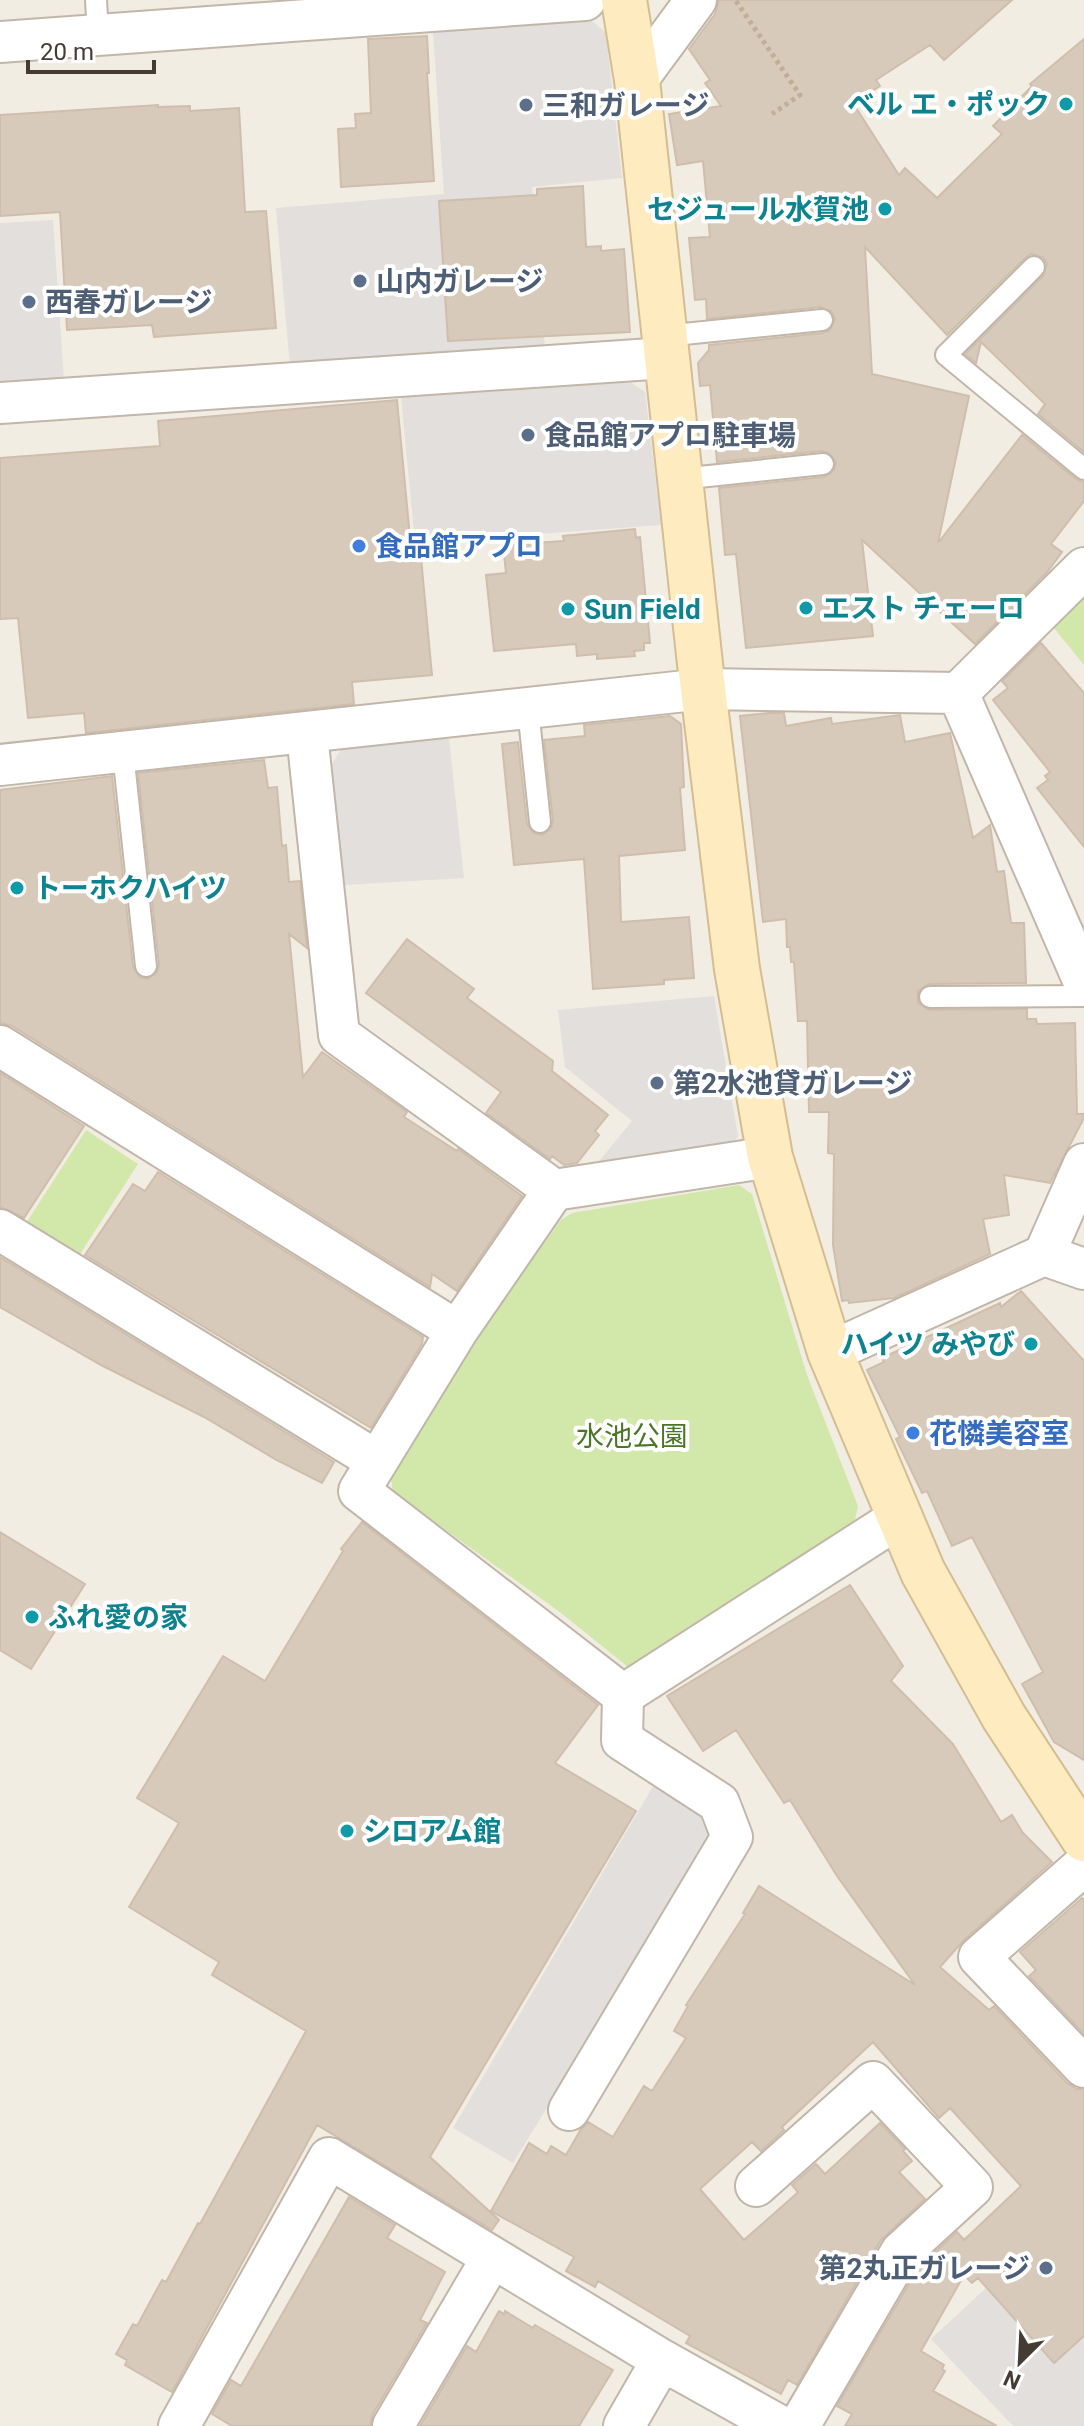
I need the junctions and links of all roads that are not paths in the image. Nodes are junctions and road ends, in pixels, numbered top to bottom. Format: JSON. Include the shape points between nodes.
{"nodes":[{"id":1,"x":585,"y":0,"type":"edge"},
{"id":2,"x":624,"y":0,"type":"edge"},
{"id":3,"x":696,"y":0,"type":"edge"},
{"id":4,"x":97,"y":18,"type":"edge"},
{"id":5,"x":0,"y":42,"type":"edge"},
{"id":6,"x":637,"y":80,"type":"junction"},
{"id":7,"x":1034,"y":267,"type":"dead end"},
{"id":8,"x":822,"y":320,"type":"dead end"},
{"id":9,"x":665,"y":347,"type":"junction"},
{"id":10,"x":0,"y":403,"type":"edge"},
{"id":11,"x":823,"y":464,"type":"dead end"},
{"id":12,"x":1084,"y":469,"type":"edge"},
{"id":13,"x":680,"y":479,"type":"junction"},
{"id":14,"x":1084,"y":568,"type":"edge"},
{"id":15,"x":704,"y":689,"type":"junction"},
{"id":16,"x":958,"y":693,"type":"junction"},
{"id":17,"x":528,"y":709,"type":"junction"},
{"id":18,"x":307,"y":734,"type":"junction"},
{"id":19,"x":123,"y":753,"type":"junction"},
{"id":20,"x":0,"y":765,"type":"edge"},
{"id":21,"x":540,"y":822,"type":"dead end"},
{"id":22,"x":1080,"y":962,"type":"edge"},
{"id":23,"x":146,"y":966,"type":"dead end"},
{"id":24,"x":1084,"y":996,"type":"edge"},
{"id":25,"x":930,"y":997,"type":"dead end"},
{"id":26,"x":0,"y":1046,"type":"edge"},
{"id":27,"x":770,"y":1157,"type":"junction"},
{"id":28,"x":1084,"y":1164,"type":"edge"},
{"id":29,"x":554,"y":1190,"type":"junction"},
{"id":30,"x":0,"y":1230,"type":"edge"},
{"id":31,"x":1044,"y":1255,"type":"junction"},
{"id":32,"x":1084,"y":1269,"type":"edge"},
{"id":33,"x":457,"y":1331,"type":"junction"},
{"id":34,"x":830,"y":1352,"type":"junction"},
{"id":35,"x":377,"y":1461,"type":"junction"},
{"id":36,"x":900,"y":1517,"type":"junction"},
{"id":37,"x":623,"y":1695,"type":"junction"},
{"id":38,"x":1084,"y":1839,"type":"edge"},
{"id":39,"x":1084,"y":1865,"type":"edge"},
{"id":40,"x":1084,"y":2067,"type":"edge"},
{"id":41,"x":569,"y":2110,"type":"dead end"},
{"id":42,"x":756,"y":2186,"type":"dead end"},
{"id":43,"x":492,"y":2258,"type":"junction"},
{"id":44,"x":662,"y":2360,"type":"junction"},
{"id":45,"x":179,"y":2426,"type":"edge"},
{"id":46,"x":393,"y":2426,"type":"edge"},
{"id":47,"x":624,"y":2426,"type":"edge"},
{"id":48,"x":780,"y":2426,"type":"edge"},
{"id":49,"x":799,"y":2426,"type":"edge"}],
"edges":[{"from":1,"to":4,"type":"street"},
{"from":2,"to":6,"type":"street"},
{"from":3,"to":6,"type":"street"},
{"from":4,"to":5,"type":"street"},
{"from":6,"to":9,"type":"street"},
{"from":7,"to":12,"type":"lane","via":[[946,355]]},
{"from":8,"to":9,"type":"lane"},
{"from":9,"to":10,"type":"street"},
{"from":9,"to":13,"type":"street"},
{"from":11,"to":13,"type":"lane"},
{"from":13,"to":15,"type":"street"},
{"from":14,"to":16,"type":"street"},
{"from":15,"to":16,"type":"street"},
{"from":15,"to":17,"type":"street"},
{"from":15,"to":27,"type":"street","via":[[737,969]]},
{"from":16,"to":22,"type":"street"},
{"from":17,"to":18,"type":"street"},
{"from":17,"to":21,"type":"lane"},
{"from":18,"to":19,"type":"street"},
{"from":18,"to":29,"type":"street","via":[[339,1035]]},
{"from":19,"to":20,"type":"street"},
{"from":19,"to":23,"type":"lane"},
{"from":24,"to":25,"type":"lane"},
{"from":26,"to":33,"type":"street"},
{"from":27,"to":29,"type":"street"},
{"from":27,"to":34,"type":"street"},
{"from":28,"to":31,"type":"street"},
{"from":29,"to":33,"type":"street"},
{"from":30,"to":35,"type":"street"},
{"from":31,"to":32,"type":"street"},
{"from":31,"to":34,"type":"street"},
{"from":33,"to":35,"type":"street"},
{"from":34,"to":36,"type":"street"},
{"from":35,"to":37,"type":"street","via":[[359,1491]]},
{"from":36,"to":37,"type":"street"},
{"from":36,"to":38,"type":"street","via":[[923,1572],[1004,1717]]},
{"from":37,"to":41,"type":"street","via":[[622,1740],[719,1803],[732,1837]]},
{"from":39,"to":40,"type":"street","via":[[979,1957]]},
{"from":42,"to":49,"type":"street","via":[[873,2082],[972,2187],[901,2252]]},
{"from":43,"to":44,"type":"street"},
{"from":43,"to":45,"type":"street","via":[[329,2158]]},
{"from":43,"to":46,"type":"street"},
{"from":44,"to":47,"type":"street"},
{"from":44,"to":48,"type":"street"}]}
